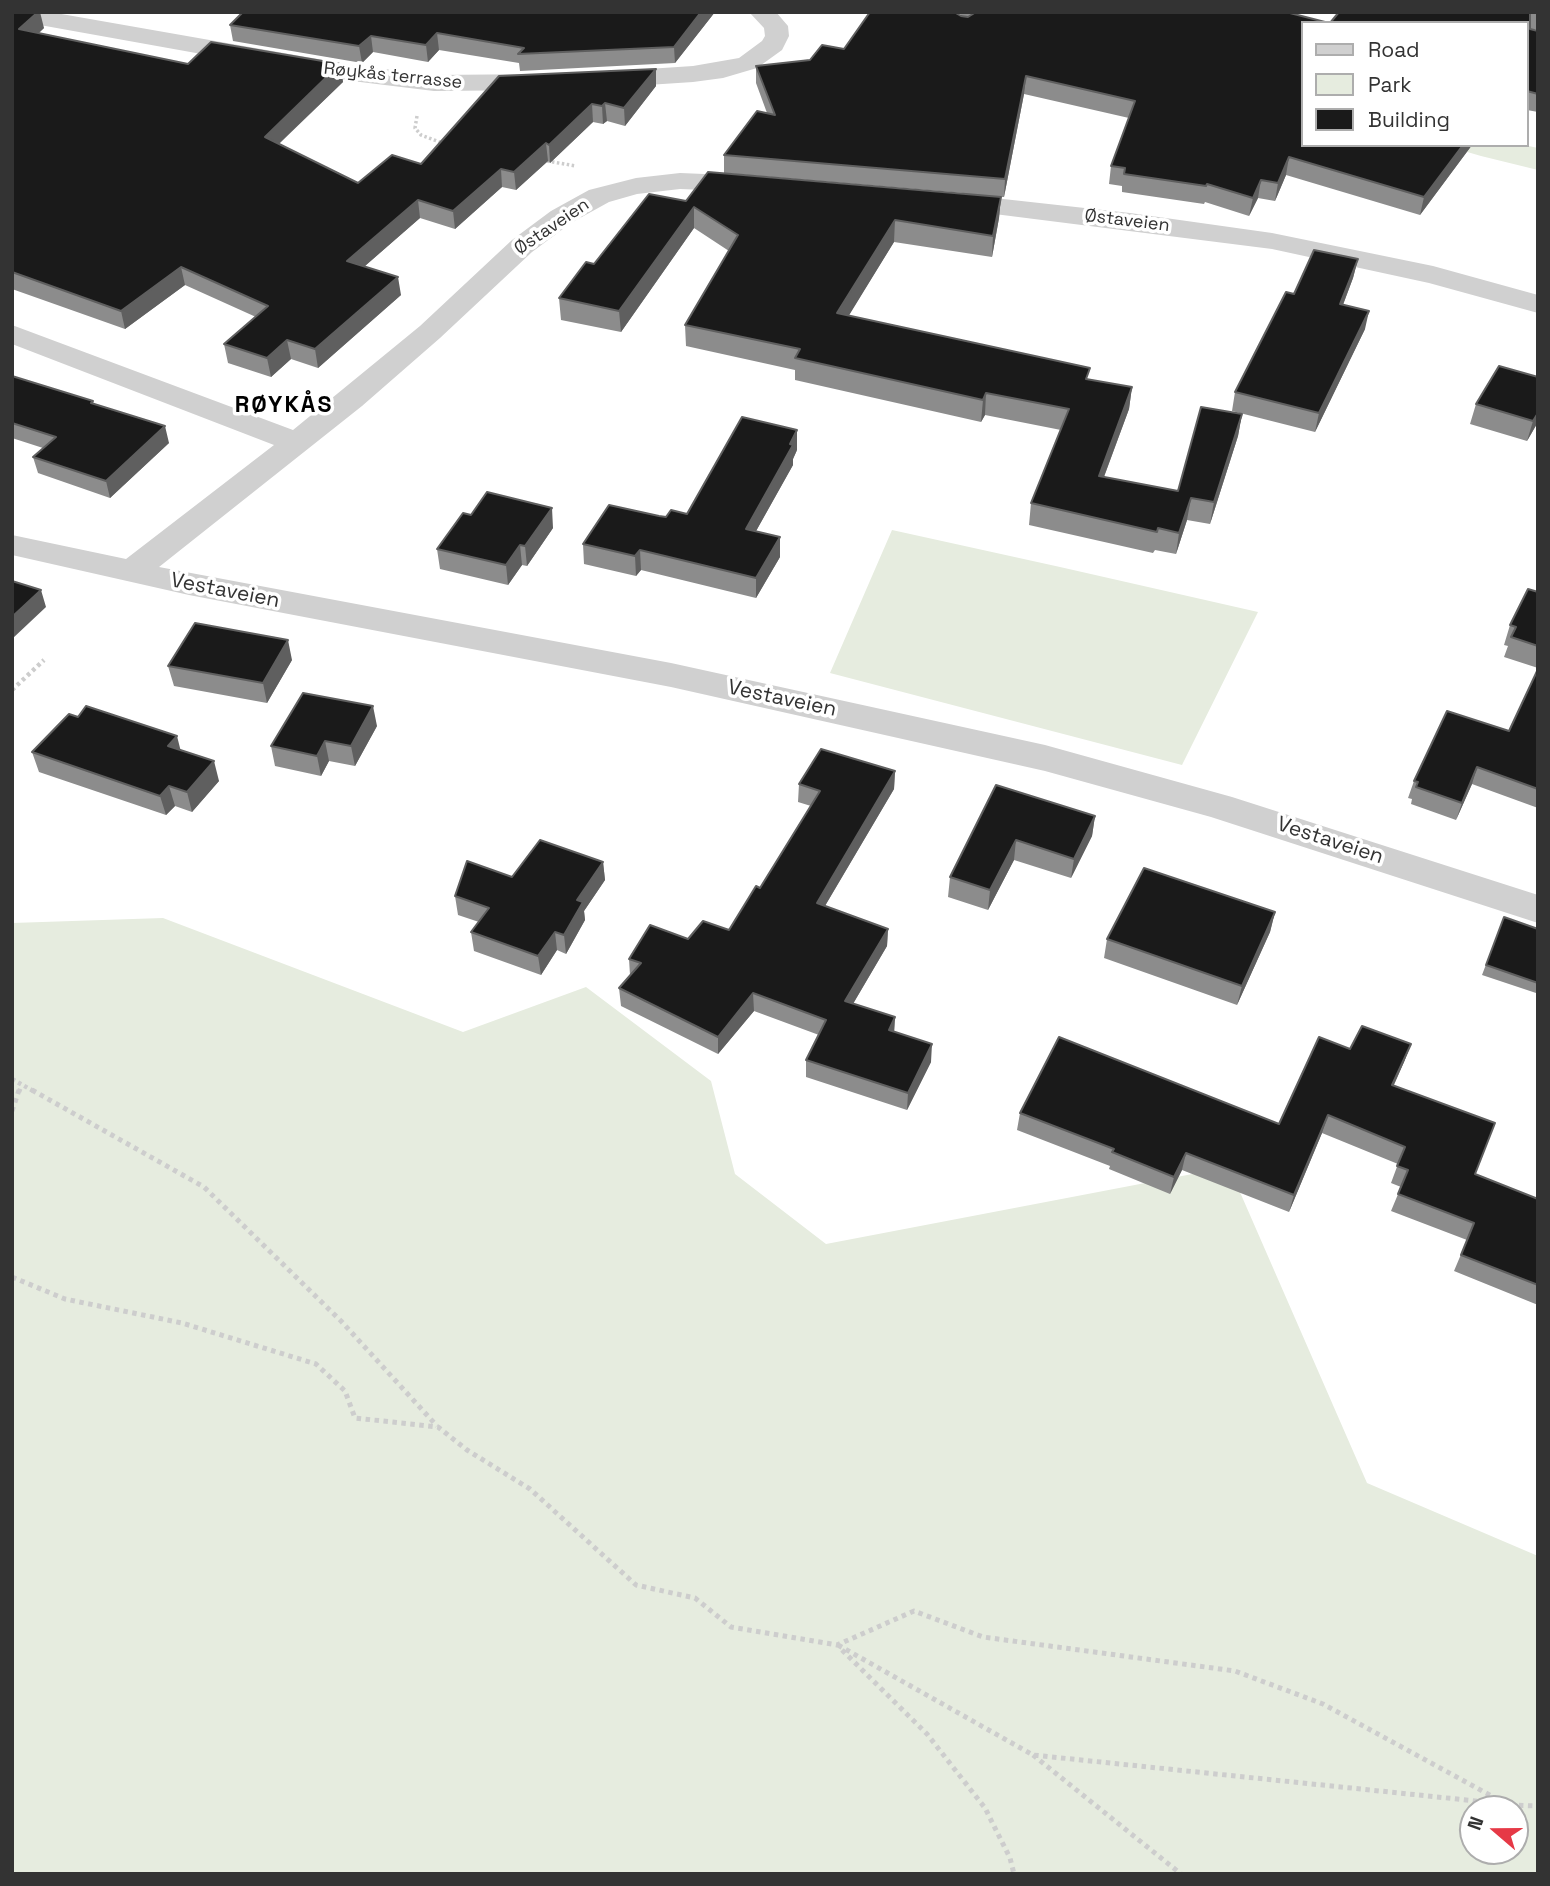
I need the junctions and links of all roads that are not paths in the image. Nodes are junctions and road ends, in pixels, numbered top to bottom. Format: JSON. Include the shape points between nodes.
{"nodes":[{"id":1,"x":761,"y":12,"type":"edge"},
{"id":2,"x":12,"y":13,"type":"edge"},
{"id":3,"x":774,"y":186,"type":"edge"},
{"id":4,"x":927,"y":199,"type":"edge"},
{"id":5,"x":1538,"y":303,"type":"edge"},
{"id":6,"x":12,"y":334,"type":"edge"},
{"id":7,"x":297,"y":443,"type":"junction"},
{"id":8,"x":12,"y":545,"type":"edge"},
{"id":9,"x":131,"y":572,"type":"junction"},
{"id":10,"x":1538,"y":909,"type":"edge"}],
"edges":[{"from":1,"to":2,"type":"street","name":"Røykås terrasse","via":[[776,26],[777,36],[773,46],[748,63],[703,72],[466,84],[352,74]]},
{"from":3,"to":7,"type":"street","name":"Østaveien","via":[[701,181],[636,186],[599,196],[544,229],[500,264],[409,349]]},
{"from":4,"to":5,"type":"street","name":"Østaveien","via":[[1272,241]]},
{"from":6,"to":7,"type":"street"},
{"from":7,"to":9,"type":"street","name":"Østaveien"},
{"from":8,"to":9,"type":"street","name":"Vestaveien"},
{"from":9,"to":10,"type":"street","name":"Vestaveien","via":[[671,675],[1045,758],[1219,806]]}]}
